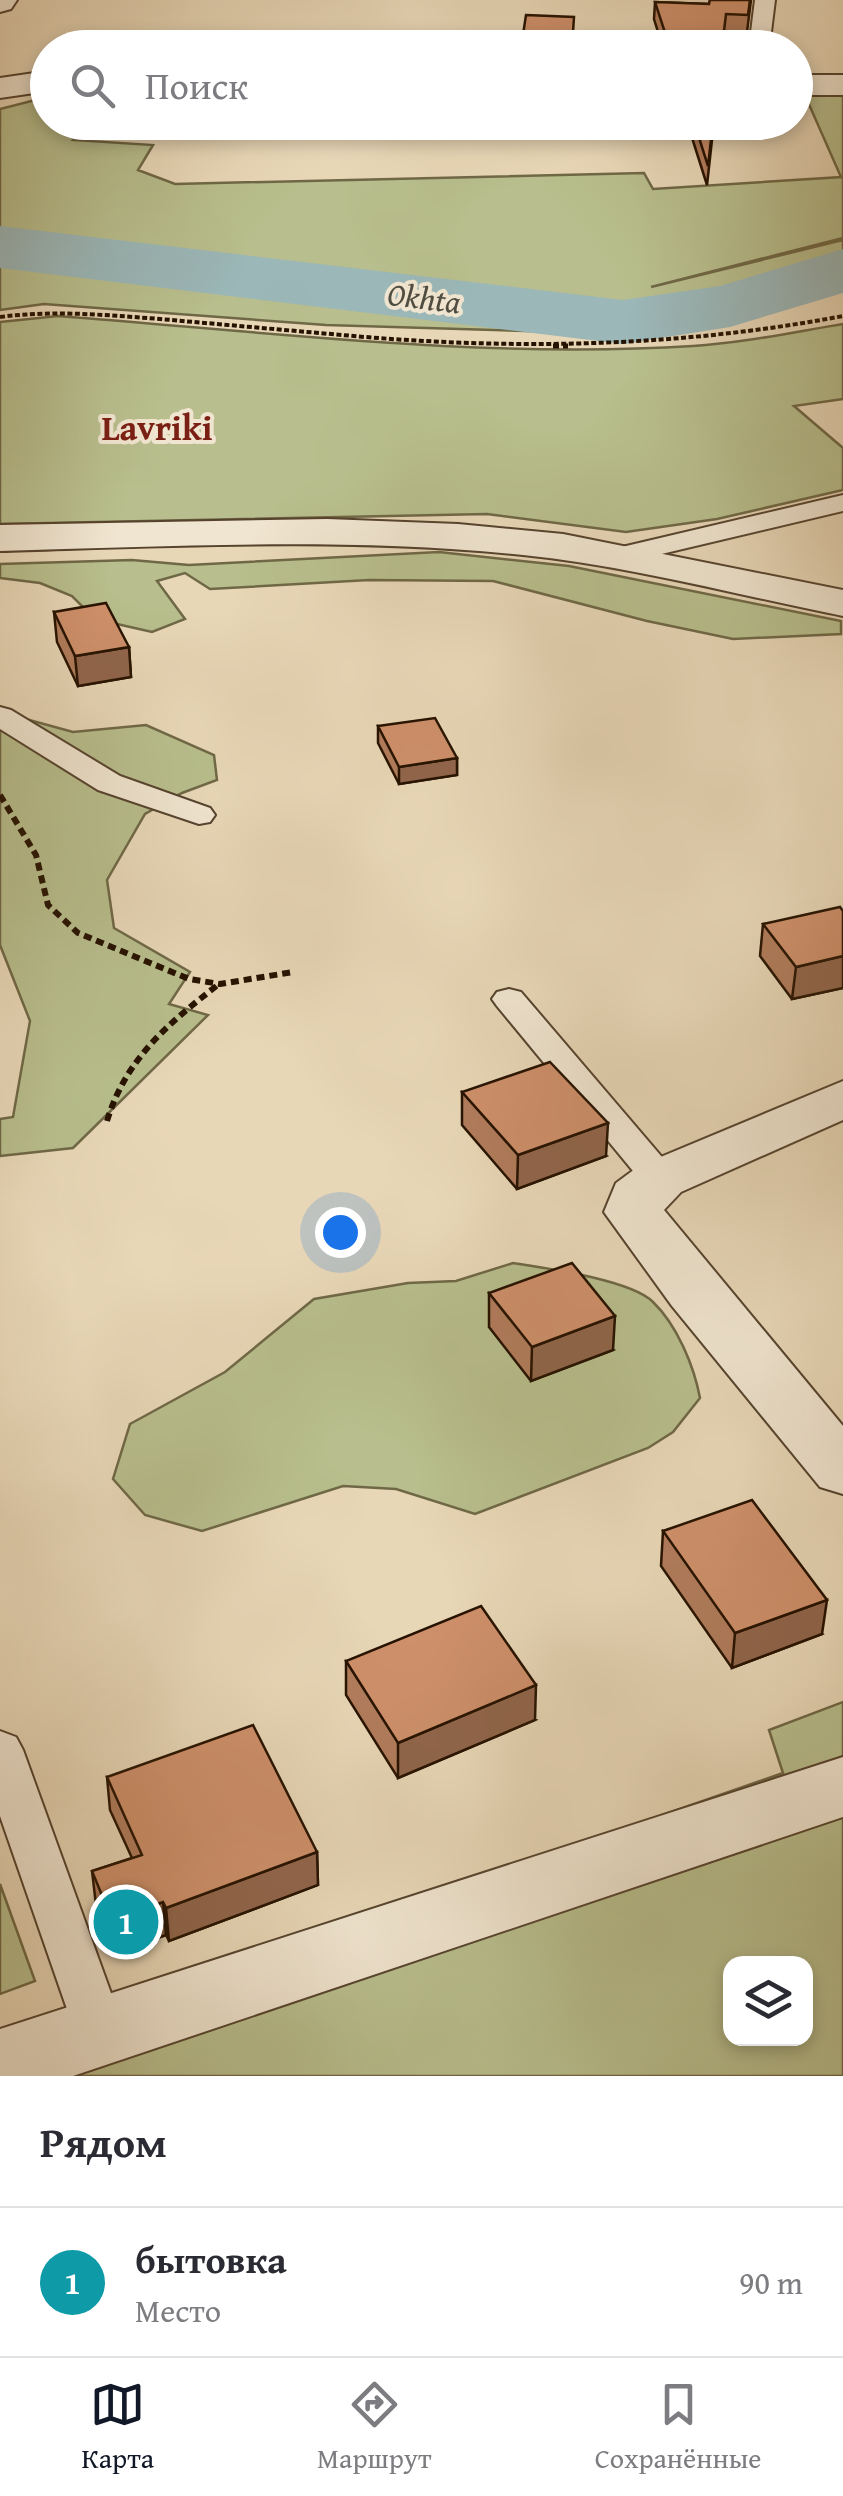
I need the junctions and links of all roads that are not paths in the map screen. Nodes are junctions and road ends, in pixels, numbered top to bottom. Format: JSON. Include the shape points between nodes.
{"nodes":[{"id":1,"x":764,"y":0,"type":"edge"},
{"id":2,"x":762,"y":30,"type":"edge"},
{"id":3,"x":30,"y":81,"type":"edge"},
{"id":4,"x":2,"y":82,"type":"edge"},
{"id":5,"x":813,"y":85,"type":"edge"},
{"id":6,"x":843,"y":85,"type":"edge"},
{"id":7,"x":843,"y":503,"type":"edge"},
{"id":8,"x":0,"y":538,"type":"edge"},
{"id":9,"x":615,"y":557,"type":"junction"},
{"id":10,"x":843,"y":603,"type":"edge"},
{"id":11,"x":0,"y":716,"type":"edge"},
{"id":12,"x":200,"y":815,"type":"dead end"},
{"id":13,"x":509,"y":999,"type":"dead end"},
{"id":14,"x":843,"y":1099,"type":"edge"},
{"id":15,"x":660,"y":1179,"type":"junction"},
{"id":16,"x":843,"y":1470,"type":"edge"},
{"id":17,"x":0,"y":1750,"type":"edge"},
{"id":18,"x":843,"y":1787,"type":"edge"},
{"id":19,"x":100,"y":2032,"type":"junction"},
{"id":20,"x":0,"y":2065,"type":"edge"}],
"edges":[{"from":1,"to":2,"type":"lane"},
{"from":3,"to":4,"type":"street"},
{"from":5,"to":6,"type":"street"},
{"from":7,"to":9,"type":"lane"},
{"from":8,"to":9,"type":"street","via":[[412,534]]},
{"from":9,"to":10,"type":"street"},
{"from":11,"to":12,"type":"lane","via":[[109,783]]},
{"from":13,"to":15,"type":"lane"},
{"from":14,"to":15,"type":"street"},
{"from":15,"to":16,"type":"street","via":[[637,1196],[634,1212]]},
{"from":17,"to":19,"type":"lane"},
{"from":18,"to":19,"type":"street"},
{"from":19,"to":20,"type":"street"}]}
